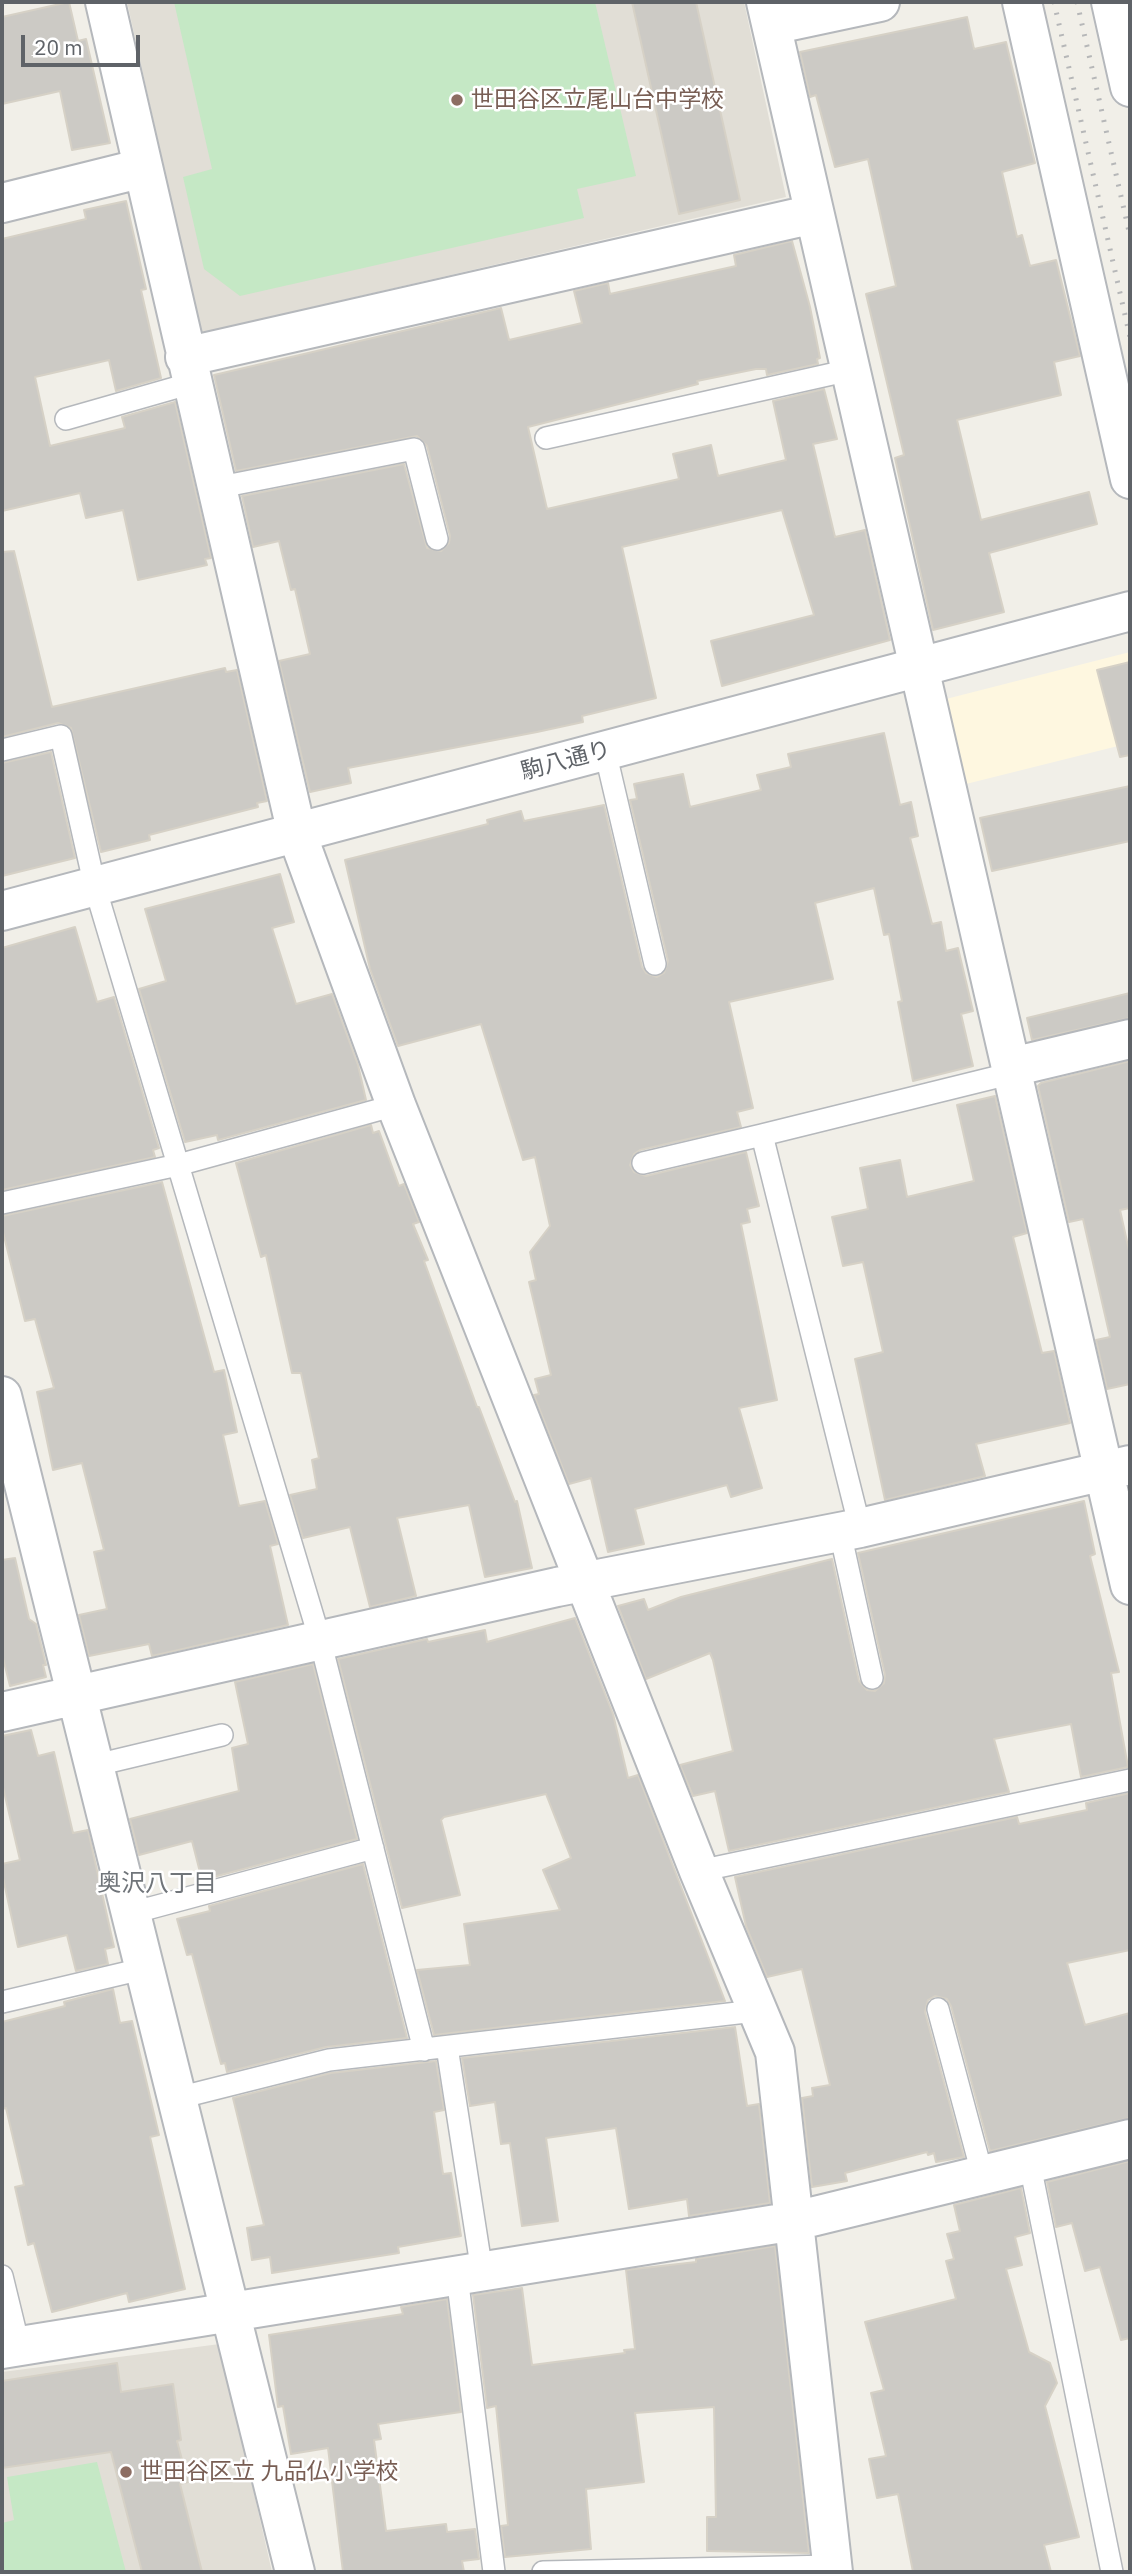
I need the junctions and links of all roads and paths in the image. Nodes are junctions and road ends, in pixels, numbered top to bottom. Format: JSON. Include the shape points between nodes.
{"nodes":[{"id":1,"x":105,"y":2,"type":"edge"},
{"id":2,"x":880,"y":2,"type":"edge"},
{"id":3,"x":1021,"y":2,"type":"edge"},
{"id":4,"x":1111,"y":2,"type":"edge"},
{"id":5,"x":769,"y":13,"type":"edge"},
{"id":6,"x":1130,"y":87,"type":"edge"},
{"id":7,"x":143,"y":169,"type":"junction"},
{"id":8,"x":2,"y":203,"type":"edge"},
{"id":9,"x":814,"y":214,"type":"junction"},
{"id":10,"x":189,"y":370,"type":"junction"},
{"id":11,"x":850,"y":370,"type":"junction"},
{"id":12,"x":66,"y":419,"type":"dead end"},
{"id":13,"x":546,"y":438,"type":"dead end"},
{"id":14,"x":1130,"y":479,"type":"edge"},
{"id":15,"x":215,"y":488,"type":"junction"},
{"id":16,"x":437,"y":539,"type":"dead end"},
{"id":17,"x":1130,"y":611,"type":"edge"},
{"id":18,"x":918,"y":665,"type":"junction"},
{"id":19,"x":2,"y":750,"type":"edge"},
{"id":20,"x":605,"y":751,"type":"junction"},
{"id":21,"x":297,"y":834,"type":"junction"},
{"id":22,"x":95,"y":887,"type":"junction"},
{"id":23,"x":2,"y":911,"type":"edge"},
{"id":24,"x":655,"y":964,"type":"dead end"},
{"id":25,"x":1130,"y":1039,"type":"edge"},
{"id":26,"x":1012,"y":1070,"type":"junction"},
{"id":27,"x":396,"y":1105,"type":"junction"},
{"id":28,"x":762,"y":1135,"type":"junction"},
{"id":29,"x":643,"y":1163,"type":"dead end"},
{"id":30,"x":178,"y":1165,"type":"junction"},
{"id":31,"x":2,"y":1203,"type":"edge"},
{"id":32,"x":2,"y":1396,"type":"edge"},
{"id":33,"x":1116,"y":1468,"type":"edge"},
{"id":34,"x":850,"y":1530,"type":"junction"},
{"id":35,"x":584,"y":1581,"type":"junction"},
{"id":36,"x":1130,"y":1585,"type":"edge"},
{"id":37,"x":320,"y":1640,"type":"junction"},
{"id":38,"x":872,"y":1678,"type":"dead end"},
{"id":39,"x":75,"y":1695,"type":"junction"},
{"id":40,"x":2,"y":1712,"type":"edge"},
{"id":41,"x":222,"y":1735,"type":"dead end"},
{"id":42,"x":92,"y":1766,"type":"junction"},
{"id":43,"x":1130,"y":1780,"type":"edge"},
{"id":44,"x":373,"y":1848,"type":"junction"},
{"id":45,"x":699,"y":1871,"type":"junction"},
{"id":46,"x":128,"y":1914,"type":"junction"},
{"id":47,"x":142,"y":1969,"type":"junction"},
{"id":48,"x":2,"y":2002,"type":"edge"},
{"id":49,"x":938,"y":2009,"type":"dead end"},
{"id":50,"x":755,"y":2011,"type":"junction"},
{"id":51,"x":447,"y":2047,"type":"junction"},
{"id":52,"x":424,"y":2050,"type":"junction"},
{"id":53,"x":174,"y":2099,"type":"junction"},
{"id":54,"x":1130,"y":2138,"type":"edge"},
{"id":55,"x":1030,"y":2165,"type":"junction"},
{"id":56,"x":983,"y":2177,"type":"junction"},
{"id":57,"x":795,"y":2221,"type":"junction"},
{"id":58,"x":470,"y":2274,"type":"junction"},
{"id":59,"x":2,"y":2276,"type":"edge"},
{"id":60,"x":229,"y":2313,"type":"junction"},
{"id":61,"x":10,"y":2348,"type":"edge"},
{"id":62,"x":833,"y":2569,"type":"edge"},
{"id":63,"x":568,"y":2571,"type":"edge"},
{"id":64,"x":295,"y":2572,"type":"edge"},
{"id":65,"x":494,"y":2572,"type":"edge"},
{"id":66,"x":543,"y":2572,"type":"edge"},
{"id":67,"x":1112,"y":2572,"type":"edge"}],
"edges":[{"from":1,"to":7,"type":"street"},
{"from":2,"to":5,"type":"street"},
{"from":3,"to":14,"type":"street"},
{"from":4,"to":6,"type":"street"},
{"from":5,"to":9,"type":"street"},
{"from":7,"to":8,"type":"street"},
{"from":7,"to":10,"type":"street"},
{"from":9,"to":10,"type":"street"},
{"from":9,"to":11,"type":"street"},
{"from":10,"to":12,"type":"lane"},
{"from":10,"to":15,"type":"street"},
{"from":11,"to":13,"type":"lane"},
{"from":11,"to":18,"type":"street"},
{"from":15,"to":16,"type":"lane","via":[[414,449]]},
{"from":15,"to":21,"type":"street"},
{"from":17,"to":18,"type":"street","name":"駒八通り"},
{"from":18,"to":20,"type":"street","name":"駒八通り"},
{"from":18,"to":26,"type":"street"},
{"from":19,"to":22,"type":"lane","via":[[61,736]]},
{"from":20,"to":21,"type":"street","name":"駒八通り"},
{"from":20,"to":24,"type":"lane"},
{"from":21,"to":22,"type":"street","name":"駒八通り"},
{"from":21,"to":27,"type":"street"},
{"from":22,"to":23,"type":"street","name":"駒八通り"},
{"from":22,"to":30,"type":"lane"},
{"from":25,"to":26,"type":"street"},
{"from":26,"to":28,"type":"lane"},
{"from":26,"to":33,"type":"street"},
{"from":27,"to":30,"type":"lane"},
{"from":27,"to":35,"type":"street"},
{"from":28,"to":29,"type":"lane"},
{"from":28,"to":34,"type":"lane"},
{"from":30,"to":31,"type":"lane"},
{"from":30,"to":37,"type":"lane"},
{"from":32,"to":39,"type":"street"},
{"from":33,"to":34,"type":"street"},
{"from":33,"to":36,"type":"street"},
{"from":34,"to":35,"type":"street"},
{"from":34,"to":38,"type":"lane"},
{"from":35,"to":37,"type":"street"},
{"from":35,"to":45,"type":"street"},
{"from":37,"to":39,"type":"street"},
{"from":37,"to":44,"type":"lane"},
{"from":39,"to":40,"type":"street"},
{"from":39,"to":42,"type":"street"},
{"from":41,"to":42,"type":"lane"},
{"from":42,"to":46,"type":"street"},
{"from":43,"to":45,"type":"lane"},
{"from":44,"to":46,"type":"lane"},
{"from":44,"to":52,"type":"lane"},
{"from":45,"to":50,"type":"street"},
{"from":46,"to":47,"type":"street"},
{"from":47,"to":48,"type":"lane"},
{"from":47,"to":53,"type":"street"},
{"from":49,"to":56,"type":"lane"},
{"from":50,"to":51,"type":"lane"},
{"from":50,"to":57,"type":"street","via":[[775,2052]]},
{"from":51,"to":52,"type":"lane"},
{"from":51,"to":58,"type":"lane"},
{"from":52,"to":53,"type":"lane","via":[[329,2060]]},
{"from":53,"to":60,"type":"street"},
{"from":54,"to":55,"type":"street"},
{"from":55,"to":56,"type":"street"},
{"from":55,"to":67,"type":"lane"},
{"from":56,"to":57,"type":"street"},
{"from":57,"to":58,"type":"street"},
{"from":57,"to":62,"type":"street"},
{"from":58,"to":60,"type":"street"},
{"from":58,"to":65,"type":"lane"},
{"from":59,"to":61,"type":"lane"},
{"from":60,"to":61,"type":"street"},
{"from":60,"to":64,"type":"street"},
{"from":62,"to":63,"type":"lane"},
{"from":63,"to":66,"type":"lane"}]}
